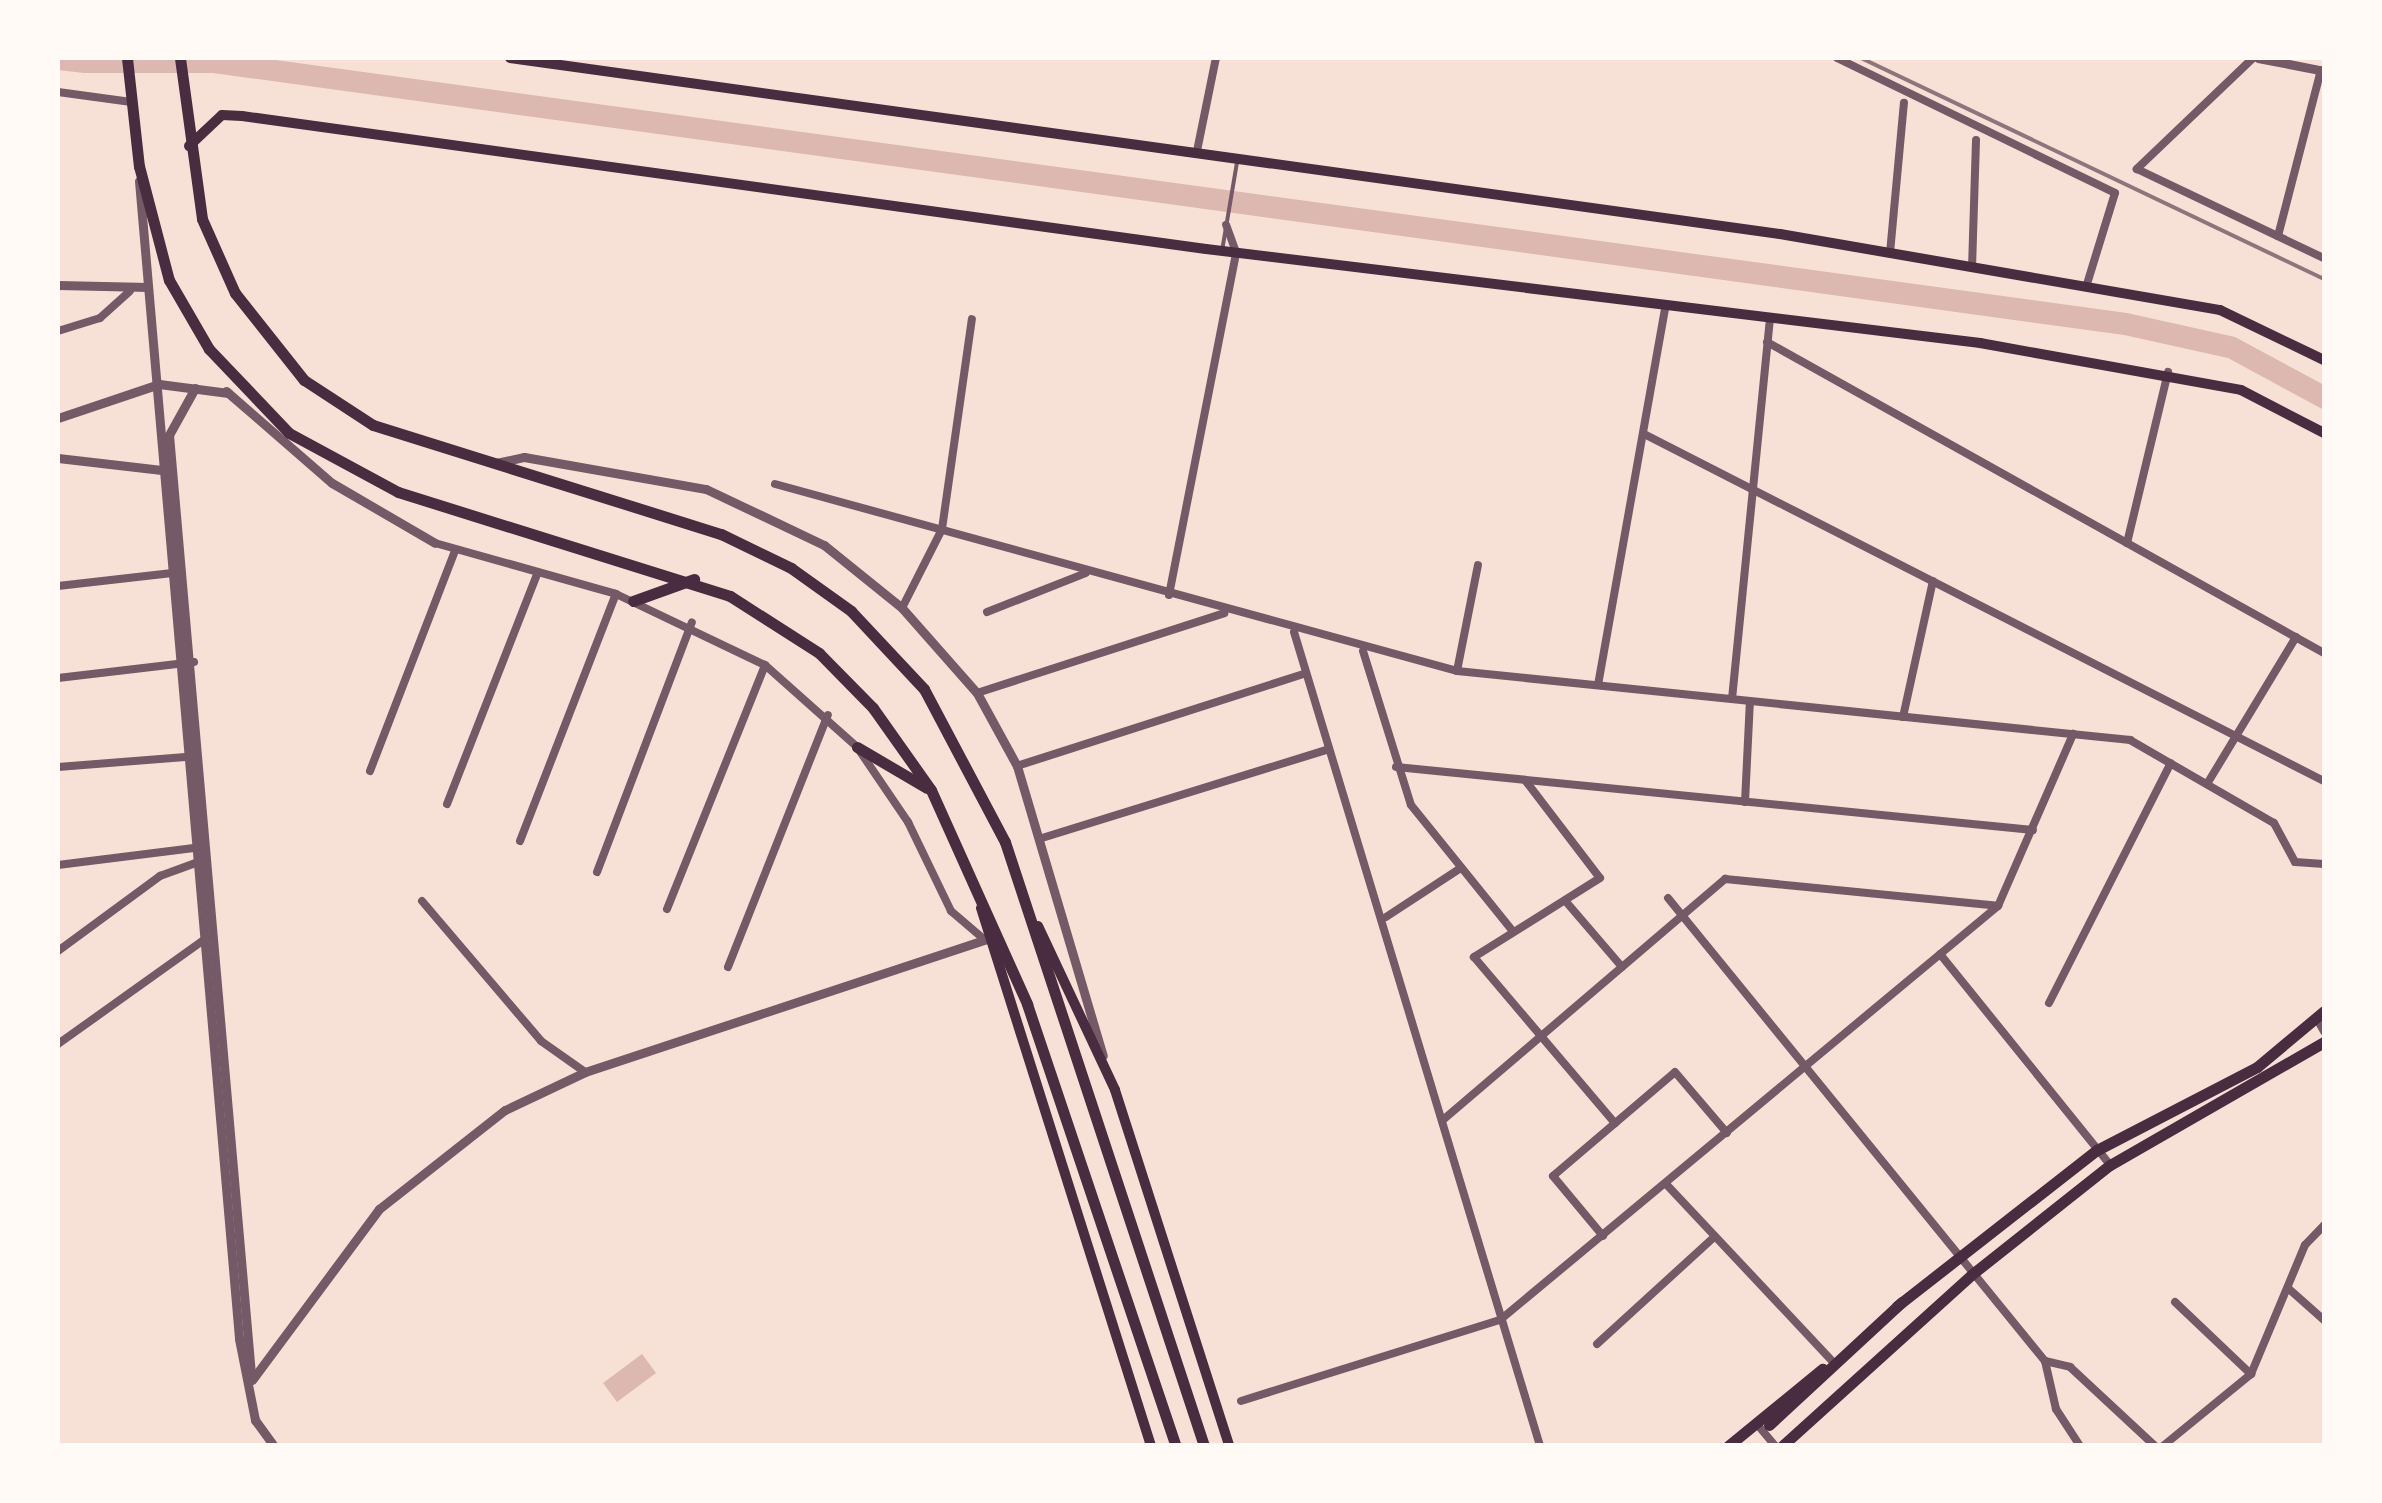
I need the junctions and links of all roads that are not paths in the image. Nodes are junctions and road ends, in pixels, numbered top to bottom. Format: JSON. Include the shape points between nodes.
{"nodes":[{"id":1,"x":127,"y":58,"type":"edge"},
{"id":2,"x":180,"y":58,"type":"edge"},
{"id":3,"x":510,"y":58,"type":"edge"},
{"id":4,"x":1216,"y":58,"type":"edge"},
{"id":5,"x":1837,"y":58,"type":"edge"},
{"id":6,"x":2255,"y":58,"type":"edge"},
{"id":7,"x":2323,"y":70,"type":"edge"},
{"id":8,"x":58,"y":92,"type":"edge"},
{"id":9,"x":130,"y":102,"type":"junction"},
{"id":10,"x":1904,"y":103,"type":"dead end"},
{"id":11,"x":1976,"y":140,"type":"dead end"},
{"id":12,"x":189,"y":146,"type":"junction"},
{"id":13,"x":1197,"y":151,"type":"junction"},
{"id":14,"x":1238,"y":158,"type":"junction"},
{"id":15,"x":138,"y":166,"type":"junction"},
{"id":16,"x":1226,"y":225,"type":"junction"},
{"id":17,"x":2278,"y":236,"type":"junction"},
{"id":18,"x":1222,"y":250,"type":"junction"},
{"id":19,"x":1236,"y":252,"type":"junction"},
{"id":20,"x":1890,"y":254,"type":"junction"},
{"id":21,"x":2324,"y":258,"type":"edge"},
{"id":22,"x":1972,"y":268,"type":"junction"},
{"id":23,"x":58,"y":285,"type":"edge"},
{"id":24,"x":148,"y":287,"type":"junction"},
{"id":25,"x":2086,"y":287,"type":"junction"},
{"id":26,"x":130,"y":291,"type":"junction"},
{"id":27,"x":1666,"y":304,"type":"junction"},
{"id":28,"x":1770,"y":318,"type":"junction"},
{"id":29,"x":972,"y":319,"type":"dead end"},
{"id":30,"x":58,"y":331,"type":"edge"},
{"id":31,"x":1767,"y":342,"type":"junction"},
{"id":32,"x":2324,"y":360,"type":"edge"},
{"id":33,"x":2168,"y":372,"type":"junction"},
{"id":34,"x":159,"y":384,"type":"junction"},
{"id":35,"x":196,"y":388,"type":"junction"},
{"id":36,"x":226,"y":392,"type":"junction"},
{"id":37,"x":58,"y":418,"type":"edge"},
{"id":38,"x":290,"y":433,"type":"junction"},
{"id":39,"x":2324,"y":433,"type":"edge"},
{"id":40,"x":1646,"y":435,"type":"junction"},
{"id":41,"x":58,"y":458,"type":"edge"},
{"id":42,"x":494,"y":464,"type":"junction"},
{"id":43,"x":166,"y":468,"type":"junction"},
{"id":44,"x":180,"y":478,"type":"junction"},
{"id":45,"x":775,"y":484,"type":"dead end"},
{"id":46,"x":1749,"y":488,"type":"junction"},
{"id":47,"x":942,"y":529,"type":"junction"},
{"id":48,"x":2126,"y":542,"type":"junction"},
{"id":49,"x":435,"y":543,"type":"joint"},
{"id":50,"x":454,"y":551,"type":"junction"},
{"id":51,"x":1478,"y":565,"type":"dead end"},
{"id":52,"x":538,"y":572,"type":"junction"},
{"id":53,"x":172,"y":573,"type":"junction"},
{"id":54,"x":1087,"y":573,"type":"junction"},
{"id":55,"x":694,"y":580,"type":"junction"},
{"id":56,"x":1933,"y":581,"type":"junction"},
{"id":57,"x":58,"y":586,"type":"edge"},
{"id":58,"x":616,"y":594,"type":"junction"},
{"id":59,"x":1169,"y":594,"type":"junction"},
{"id":60,"x":633,"y":601,"type":"junction"},
{"id":61,"x":902,"y":608,"type":"junction"},
{"id":62,"x":988,"y":612,"type":"dead end"},
{"id":63,"x":1224,"y":613,"type":"junction"},
{"id":64,"x":692,"y":622,"type":"junction"},
{"id":65,"x":1294,"y":632,"type":"junction"},
{"id":66,"x":2296,"y":637,"type":"junction"},
{"id":67,"x":1363,"y":651,"type":"junction"},
{"id":68,"x":2324,"y":653,"type":"edge"},
{"id":69,"x":194,"y":662,"type":"junction"},
{"id":70,"x":765,"y":664,"type":"junction"},
{"id":71,"x":179,"y":665,"type":"junction"},
{"id":72,"x":1457,"y":670,"type":"junction"},
{"id":73,"x":1303,"y":674,"type":"junction"},
{"id":74,"x":58,"y":678,"type":"edge"},
{"id":75,"x":1598,"y":685,"type":"junction"},
{"id":76,"x":977,"y":693,"type":"junction"},
{"id":77,"x":1732,"y":699,"type":"junction"},
{"id":78,"x":1750,"y":701,"type":"junction"},
{"id":79,"x":828,"y":715,"type":"junction"},
{"id":80,"x":1904,"y":716,"type":"junction"},
{"id":81,"x":2073,"y":734,"type":"junction"},
{"id":82,"x":2236,"y":736,"type":"junction"},
{"id":83,"x":857,"y":747,"type":"junction"},
{"id":84,"x":1326,"y":750,"type":"junction"},
{"id":85,"x":186,"y":757,"type":"junction"},
{"id":86,"x":2171,"y":763,"type":"junction"},
{"id":87,"x":1017,"y":766,"type":"junction"},
{"id":88,"x":58,"y":767,"type":"edge"},
{"id":89,"x":1396,"y":767,"type":"junction"},
{"id":90,"x":370,"y":770,"type":"dead end"},
{"id":91,"x":1525,"y":780,"type":"junction"},
{"id":92,"x":2324,"y":781,"type":"edge"},
{"id":93,"x":2207,"y":784,"type":"junction"},
{"id":94,"x":931,"y":790,"type":"junction"},
{"id":95,"x":1744,"y":802,"type":"junction"},
{"id":96,"x":447,"y":804,"type":"dead end"},
{"id":97,"x":2032,"y":830,"type":"junction"},
{"id":98,"x":1042,"y":838,"type":"junction"},
{"id":99,"x":520,"y":841,"type":"dead end"},
{"id":100,"x":194,"y":848,"type":"junction"},
{"id":101,"x":209,"y":848,"type":"junction"},
{"id":102,"x":210,"y":860,"type":"junction"},
{"id":103,"x":196,"y":862,"type":"junction"},
{"id":104,"x":2324,"y":864,"type":"edge"},
{"id":105,"x":58,"y":865,"type":"edge"},
{"id":106,"x":1461,"y":868,"type":"junction"},
{"id":107,"x":597,"y":872,"type":"dead end"},
{"id":108,"x":980,"y":898,"type":"junction"},
{"id":109,"x":1024,"y":898,"type":"junction"},
{"id":110,"x":1668,"y":898,"type":"dead end"},
{"id":111,"x":422,"y":901,"type":"dead end"},
{"id":112,"x":1568,"y":904,"type":"junction"},
{"id":113,"x":1998,"y":906,"type":"junction"},
{"id":114,"x":667,"y":908,"type":"dead end"},
{"id":115,"x":1684,"y":914,"type":"junction"},
{"id":116,"x":1386,"y":917,"type":"junction"},
{"id":117,"x":1511,"y":928,"type":"junction"},
{"id":118,"x":204,"y":940,"type":"junction"},
{"id":119,"x":985,"y":940,"type":"junction"},
{"id":120,"x":58,"y":951,"type":"edge"},
{"id":121,"x":1940,"y":954,"type":"junction"},
{"id":122,"x":728,"y":967,"type":"dead end"},
{"id":123,"x":1622,"y":968,"type":"junction"},
{"id":124,"x":2049,"y":1003,"type":"dead end"},
{"id":125,"x":2322,"y":1021,"type":"edge"},
{"id":126,"x":1541,"y":1036,"type":"junction"},
{"id":127,"x":2324,"y":1042,"type":"edge"},
{"id":128,"x":58,"y":1044,"type":"edge"},
{"id":129,"x":1810,"y":1063,"type":"junction"},
{"id":130,"x":585,"y":1072,"type":"junction"},
{"id":131,"x":1115,"y":1090,"type":"junction"},
{"id":132,"x":1444,"y":1119,"type":"junction"},
{"id":133,"x":1615,"y":1123,"type":"junction"},
{"id":134,"x":1727,"y":1133,"type":"junction"},
{"id":135,"x":2097,"y":1150,"type":"junction"},
{"id":136,"x":2110,"y":1165,"type":"junction"},
{"id":137,"x":1666,"y":1184,"type":"junction"},
{"id":138,"x":2324,"y":1225,"type":"edge"},
{"id":139,"x":1603,"y":1236,"type":"junction"},
{"id":140,"x":1713,"y":1238,"type":"junction"},
{"id":141,"x":1964,"y":1253,"type":"junction"},
{"id":142,"x":1970,"y":1274,"type":"junction"},
{"id":143,"x":2288,"y":1289,"type":"junction"},
{"id":144,"x":1902,"y":1302,"type":"junction"},
{"id":145,"x":2175,"y":1302,"type":"dead end"},
{"id":146,"x":1500,"y":1320,"type":"junction"},
{"id":147,"x":2324,"y":1320,"type":"edge"},
{"id":148,"x":1597,"y":1344,"type":"dead end"},
{"id":149,"x":1832,"y":1361,"type":"junction"},
{"id":150,"x":2045,"y":1361,"type":"junction"},
{"id":151,"x":2251,"y":1374,"type":"junction"},
{"id":152,"x":250,"y":1382,"type":"junction"},
{"id":153,"x":1241,"y":1401,"type":"dead end"},
{"id":154,"x":1762,"y":1424,"type":"junction"},
{"id":155,"x":274,"y":1446,"type":"edge"},
{"id":156,"x":1152,"y":1446,"type":"edge"},
{"id":157,"x":1176,"y":1446,"type":"edge"},
{"id":158,"x":1204,"y":1446,"type":"edge"},
{"id":159,"x":1229,"y":1446,"type":"edge"},
{"id":160,"x":1540,"y":1446,"type":"edge"},
{"id":161,"x":1728,"y":1446,"type":"edge"},
{"id":162,"x":1778,"y":1446,"type":"edge"},
{"id":163,"x":2080,"y":1446,"type":"edge"},
{"id":164,"x":2155,"y":1446,"type":"edge"},
{"id":165,"x":2163,"y":1446,"type":"edge"}],
"edges":[{"from":1,"to":9,"type":"main road"},
{"from":2,"to":12,"type":"main road"},
{"from":3,"to":13,"type":"main road"},
{"from":4,"to":13,"type":"street"},
{"from":5,"to":25,"type":"street","via":[[2115,193]]},
{"from":6,"to":7,"type":"street"},
{"from":6,"to":17,"type":"street","via":[[2137,170]]},
{"from":7,"to":17,"type":"street"},
{"from":8,"to":9,"type":"street"},
{"from":9,"to":15,"type":"main road"},
{"from":10,"to":20,"type":"street"},
{"from":11,"to":22,"type":"street"},
{"from":12,"to":18,"type":"main road","via":[[222,115],[242,116]]},
{"from":12,"to":42,"type":"main road","via":[[221,266],[284,361],[373,425]]},
{"from":13,"to":14,"type":"main road"},
{"from":14,"to":16,"type":"lane"},
{"from":14,"to":20,"type":"main road"},
{"from":15,"to":24,"type":"street"},
{"from":15,"to":38,"type":"main road","via":[[182,306],[236,381]]},
{"from":16,"to":18,"type":"lane"},
{"from":16,"to":19,"type":"street"},
{"from":17,"to":21,"type":"street"},
{"from":18,"to":19,"type":"main road"},
{"from":19,"to":27,"type":"main road"},
{"from":19,"to":59,"type":"street"},
{"from":20,"to":22,"type":"main road"},
{"from":22,"to":25,"type":"main road"},
{"from":23,"to":26,"type":"street"},
{"from":24,"to":26,"type":"street"},
{"from":24,"to":34,"type":"street"},
{"from":25,"to":32,"type":"main road","via":[[2220,310]]},
{"from":26,"to":30,"type":"street","via":[[100,318]]},
{"from":27,"to":28,"type":"main road"},
{"from":27,"to":40,"type":"street"},
{"from":28,"to":31,"type":"street"},
{"from":28,"to":33,"type":"main road"},
{"from":29,"to":47,"type":"street"},
{"from":31,"to":46,"type":"street"},
{"from":31,"to":48,"type":"street"},
{"from":33,"to":39,"type":"main road","via":[[2242,390]]},
{"from":33,"to":48,"type":"street"},
{"from":34,"to":35,"type":"street"},
{"from":34,"to":37,"type":"street"},
{"from":34,"to":43,"type":"street"},
{"from":35,"to":36,"type":"street"},
{"from":35,"to":44,"type":"street","via":[[169,434]]},
{"from":36,"to":38,"type":"street"},
{"from":36,"to":49,"type":"street","via":[[332,482]]},
{"from":38,"to":55,"type":"main road","via":[[398,492]]},
{"from":40,"to":46,"type":"street"},
{"from":40,"to":75,"type":"street"},
{"from":41,"to":43,"type":"street"},
{"from":42,"to":61,"type":"street","via":[[524,457],[706,489],[824,546]]},
{"from":42,"to":109,"type":"main road","via":[[721,534],[850,611],[946,720]]},
{"from":43,"to":44,"type":"street"},
{"from":43,"to":53,"type":"street"},
{"from":44,"to":69,"type":"street"},
{"from":45,"to":47,"type":"street"},
{"from":46,"to":56,"type":"street"},
{"from":46,"to":77,"type":"street"},
{"from":47,"to":54,"type":"street"},
{"from":47,"to":61,"type":"street"},
{"from":48,"to":66,"type":"street"},
{"from":49,"to":50,"type":"street"},
{"from":50,"to":52,"type":"street"},
{"from":50,"to":90,"type":"street"},
{"from":51,"to":72,"type":"street"},
{"from":52,"to":58,"type":"street"},
{"from":52,"to":96,"type":"street"},
{"from":53,"to":57,"type":"street"},
{"from":53,"to":71,"type":"street"},
{"from":54,"to":59,"type":"street"},
{"from":54,"to":62,"type":"street"},
{"from":55,"to":60,"type":"main road"},
{"from":55,"to":94,"type":"main road","via":[[819,654]]},
{"from":56,"to":80,"type":"street"},
{"from":56,"to":82,"type":"street"},
{"from":58,"to":60,"type":"street"},
{"from":58,"to":99,"type":"street"},
{"from":59,"to":63,"type":"street"},
{"from":60,"to":64,"type":"street"},
{"from":61,"to":76,"type":"street"},
{"from":63,"to":65,"type":"street"},
{"from":63,"to":76,"type":"street"},
{"from":64,"to":70,"type":"street"},
{"from":64,"to":107,"type":"street"},
{"from":65,"to":67,"type":"street"},
{"from":65,"to":73,"type":"street"},
{"from":66,"to":68,"type":"street"},
{"from":66,"to":82,"type":"street"},
{"from":67,"to":72,"type":"street"},
{"from":67,"to":89,"type":"street"},
{"from":69,"to":71,"type":"street"},
{"from":69,"to":101,"type":"street"},
{"from":70,"to":79,"type":"street"},
{"from":70,"to":114,"type":"street"},
{"from":71,"to":74,"type":"street"},
{"from":71,"to":85,"type":"street"},
{"from":72,"to":75,"type":"street"},
{"from":73,"to":84,"type":"street"},
{"from":73,"to":87,"type":"street"},
{"from":75,"to":77,"type":"street"},
{"from":76,"to":87,"type":"street"},
{"from":77,"to":78,"type":"street"},
{"from":78,"to":80,"type":"street"},
{"from":78,"to":95,"type":"street"},
{"from":79,"to":83,"type":"street"},
{"from":79,"to":122,"type":"street"},
{"from":80,"to":81,"type":"street"},
{"from":81,"to":86,"type":"street","via":[[2130,740]]},
{"from":81,"to":97,"type":"street"},
{"from":82,"to":92,"type":"street"},
{"from":82,"to":93,"type":"street"},
{"from":83,"to":94,"type":"main road"},
{"from":83,"to":119,"type":"street","via":[[901,810],[950,911]]},
{"from":84,"to":98,"type":"street"},
{"from":84,"to":116,"type":"street"},
{"from":85,"to":88,"type":"street"},
{"from":85,"to":100,"type":"street"},
{"from":86,"to":93,"type":"street"},
{"from":86,"to":124,"type":"street"},
{"from":87,"to":98,"type":"street"},
{"from":89,"to":91,"type":"street"},
{"from":89,"to":106,"type":"street","via":[[1411,805]]},
{"from":91,"to":95,"type":"street"},
{"from":91,"to":112,"type":"street","via":[[1600,878]]},
{"from":93,"to":104,"type":"street","via":[[2274,823],[2295,862]]},
{"from":94,"to":108,"type":"main road"},
{"from":95,"to":97,"type":"street"},
{"from":97,"to":113,"type":"street"},
{"from":98,"to":131,"type":"street","via":[[1058,921]]},
{"from":100,"to":101,"type":"street"},
{"from":100,"to":103,"type":"street"},
{"from":100,"to":105,"type":"street"},
{"from":101,"to":102,"type":"street"},
{"from":102,"to":103,"type":"street"},
{"from":102,"to":152,"type":"street","via":[[254,1334]]},
{"from":103,"to":118,"type":"street"},
{"from":103,"to":120,"type":"street","via":[[160,876]]},
{"from":106,"to":116,"type":"street"},
{"from":106,"to":117,"type":"street"},
{"from":108,"to":119,"type":"main road"},
{"from":108,"to":157,"type":"main road","via":[[1070,1114]]},
{"from":109,"to":131,"type":"main road"},
{"from":109,"to":158,"type":"main road"},
{"from":110,"to":115,"type":"street"},
{"from":111,"to":130,"type":"street","via":[[542,1041]]},
{"from":112,"to":117,"type":"street"},
{"from":112,"to":123,"type":"street"},
{"from":113,"to":115,"type":"street","via":[[1725,879]]},
{"from":113,"to":121,"type":"street"},
{"from":115,"to":123,"type":"street"},
{"from":115,"to":129,"type":"street"},
{"from":116,"to":132,"type":"street"},
{"from":117,"to":126,"type":"street","via":[[1474,957]]},
{"from":118,"to":128,"type":"street"},
{"from":118,"to":152,"type":"street","via":[[239,1339]]},
{"from":119,"to":130,"type":"street"},
{"from":119,"to":156,"type":"main road","via":[[1058,1130]]},
{"from":121,"to":129,"type":"street"},
{"from":121,"to":135,"type":"street"},
{"from":123,"to":126,"type":"street"},
{"from":125,"to":135,"type":"main road","via":[[2257,1067]]},
{"from":126,"to":132,"type":"street"},
{"from":126,"to":133,"type":"street"},
{"from":127,"to":136,"type":"main road"},
{"from":129,"to":134,"type":"street"},
{"from":129,"to":141,"type":"street"},
{"from":130,"to":152,"type":"street","via":[[504,1110],[416,1171],[345,1249]]},
{"from":131,"to":159,"type":"main road"},
{"from":132,"to":146,"type":"street"},
{"from":133,"to":134,"type":"street","via":[[1675,1072]]},
{"from":133,"to":139,"type":"street","via":[[1552,1176]]},
{"from":134,"to":137,"type":"street"},
{"from":135,"to":136,"type":"street"},
{"from":135,"to":141,"type":"main road"},
{"from":136,"to":142,"type":"main road"},
{"from":137,"to":139,"type":"street"},
{"from":137,"to":140,"type":"street"},
{"from":138,"to":143,"type":"street","via":[[2304,1245]]},
{"from":139,"to":146,"type":"street"},
{"from":140,"to":148,"type":"street"},
{"from":140,"to":149,"type":"street"},
{"from":141,"to":142,"type":"street"},
{"from":141,"to":144,"type":"main road"},
{"from":142,"to":150,"type":"street"},
{"from":142,"to":162,"type":"main road"},
{"from":143,"to":147,"type":"street"},
{"from":143,"to":151,"type":"street"},
{"from":144,"to":149,"type":"main road"},
{"from":144,"to":154,"type":"main road"},
{"from":145,"to":151,"type":"street"},
{"from":146,"to":153,"type":"street"},
{"from":146,"to":160,"type":"street"},
{"from":149,"to":154,"type":"main road"},
{"from":150,"to":163,"type":"street","via":[[2056,1409]]},
{"from":150,"to":164,"type":"street","via":[[2070,1367]]},
{"from":151,"to":165,"type":"street"},
{"from":152,"to":155,"type":"street","via":[[256,1420]]},
{"from":154,"to":161,"type":"main road"},
{"from":154,"to":162,"type":"street"}]}
